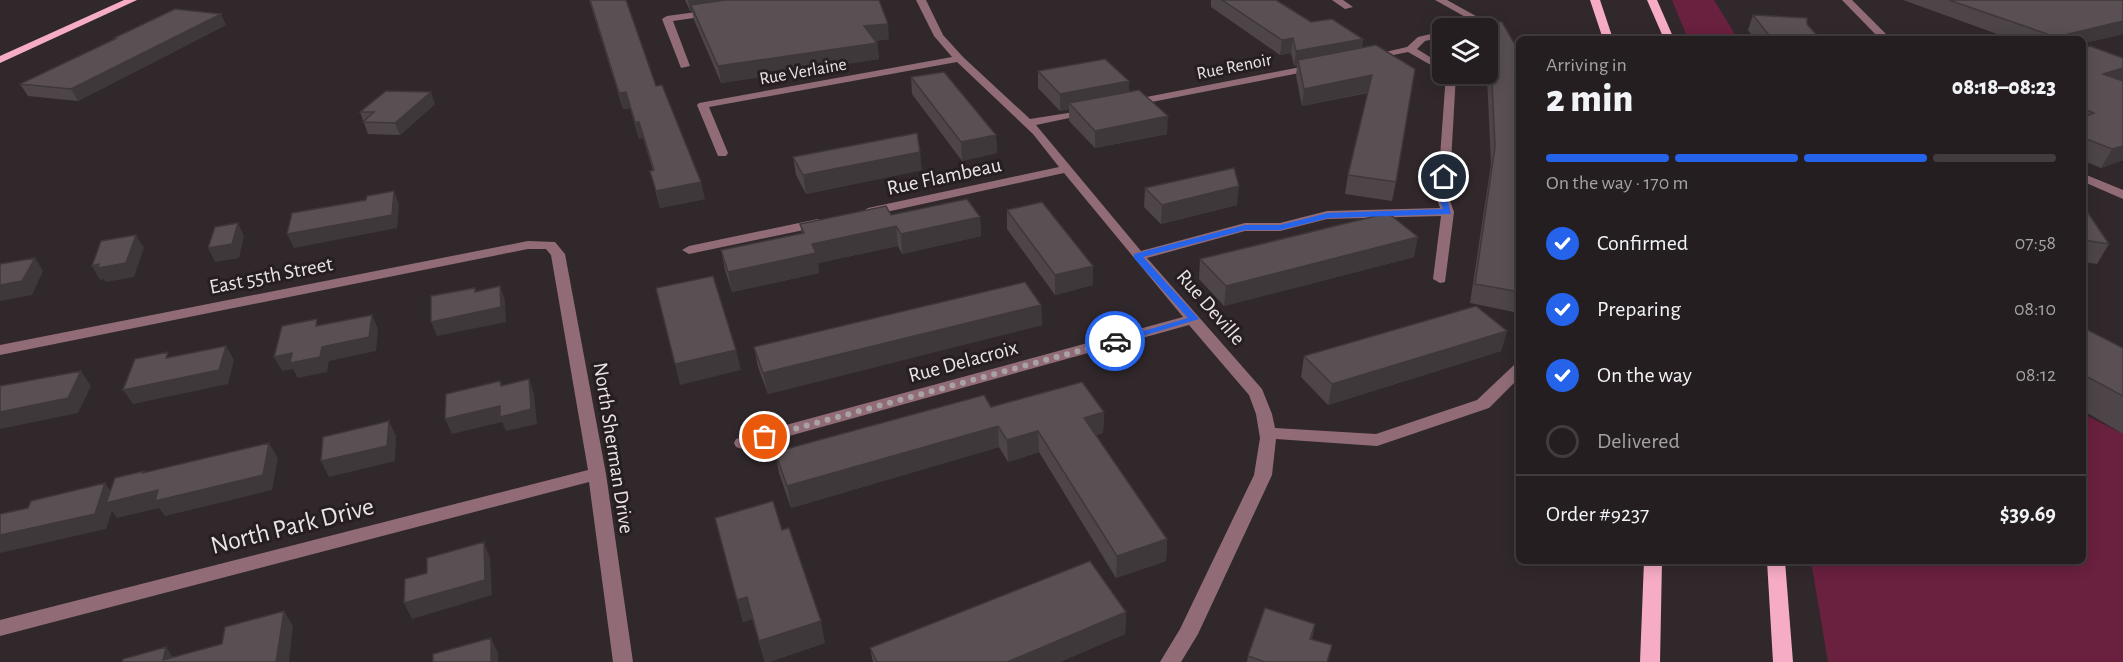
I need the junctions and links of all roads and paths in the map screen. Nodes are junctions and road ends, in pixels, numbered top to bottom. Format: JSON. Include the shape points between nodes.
{"nodes":[{"id":1,"x":132,"y":0,"type":"edge"},
{"id":2,"x":921,"y":0,"type":"edge"},
{"id":3,"x":1337,"y":0,"type":"edge"},
{"id":4,"x":1440,"y":0,"type":"edge"},
{"id":5,"x":1595,"y":0,"type":"edge"},
{"id":6,"x":1652,"y":0,"type":"edge"},
{"id":7,"x":1847,"y":0,"type":"edge"},
{"id":8,"x":1348,"y":7,"type":"dead end"},
{"id":9,"x":721,"y":11,"type":"edge"},
{"id":10,"x":1474,"y":18,"type":"edge"},
{"id":11,"x":1607,"y":36,"type":"edge"},
{"id":12,"x":1668,"y":36,"type":"edge"},
{"id":13,"x":1883,"y":36,"type":"edge"},
{"id":14,"x":1432,"y":37,"type":"edge"},
{"id":15,"x":1410,"y":49,"type":"junction"},
{"id":16,"x":959,"y":59,"type":"junction"},
{"id":17,"x":0,"y":60,"type":"edge"},
{"id":18,"x":1352,"y":60,"type":"edge"},
{"id":19,"x":1432,"y":62,"type":"edge"},
{"id":20,"x":1329,"y":65,"type":"edge"},
{"id":21,"x":685,"y":66,"type":"dead end"},
{"id":22,"x":1450,"y":84,"type":"edge"},
{"id":23,"x":1120,"y":105,"type":"edge"},
{"id":24,"x":1097,"y":110,"type":"edge"},
{"id":25,"x":1028,"y":123,"type":"junction"},
{"id":26,"x":722,"y":153,"type":"dead end"},
{"id":27,"x":1066,"y":170,"type":"junction"},
{"id":28,"x":2086,"y":179,"type":"edge"},
{"id":29,"x":2123,"y":195,"type":"edge"},
{"id":30,"x":1448,"y":212,"type":"junction"},
{"id":31,"x":849,"y":216,"type":"edge"},
{"id":32,"x":826,"y":221,"type":"edge"},
{"id":33,"x":550,"y":245,"type":"joint"},
{"id":34,"x":689,"y":250,"type":"dead end"},
{"id":35,"x":1138,"y":256,"type":"junction"},
{"id":36,"x":1440,"y":279,"type":"dead end"},
{"id":37,"x":1194,"y":319,"type":"junction"},
{"id":38,"x":0,"y":350,"type":"edge"},
{"id":39,"x":1516,"y":372,"type":"edge"},
{"id":40,"x":1267,"y":433,"type":"junction"},
{"id":41,"x":742,"y":443,"type":"dead end"},
{"id":42,"x":597,"y":474,"type":"junction"},
{"id":43,"x":1653,"y":564,"type":"edge"},
{"id":44,"x":1776,"y":564,"type":"edge"},
{"id":45,"x":0,"y":628,"type":"edge"},
{"id":46,"x":623,"y":662,"type":"edge"},
{"id":47,"x":1170,"y":662,"type":"edge"},
{"id":48,"x":1650,"y":662,"type":"edge"},
{"id":49,"x":1783,"y":662,"type":"edge"}],
"edges":[{"from":1,"to":17,"type":"main road"},
{"from":2,"to":16,"type":"street","name":"Rue Deville","via":[[939,36]]},
{"from":3,"to":8,"type":"street"},
{"from":4,"to":10,"type":"street"},
{"from":5,"to":11,"type":"main road"},
{"from":6,"to":12,"type":"main road"},
{"from":7,"to":13,"type":"street"},
{"from":9,"to":21,"type":"street","via":[[667,19]]},
{"from":14,"to":15,"type":"street"},
{"from":15,"to":18,"type":"street"},
{"from":15,"to":19,"type":"street"},
{"from":16,"to":25,"type":"street","name":"Rue Deville"},
{"from":16,"to":26,"type":"street","name":"Rue Verlaine","via":[[703,105]]},
{"from":20,"to":23,"type":"street","name":"Rue Renoir"},
{"from":22,"to":30,"type":"street","via":[[1443,198]]},
{"from":24,"to":25,"type":"street"},
{"from":25,"to":27,"type":"street","name":"Rue Deville"},
{"from":27,"to":31,"type":"street","name":"Rue Flambeau"},
{"from":27,"to":35,"type":"street","name":"Rue Deville"},
{"from":28,"to":29,"type":"street"},
{"from":30,"to":35,"type":"street","via":[[1328,215],[1280,227],[1245,227]]},
{"from":30,"to":36,"type":"street"},
{"from":32,"to":34,"type":"street"},
{"from":33,"to":38,"type":"street","name":"East 55th Street","via":[[528,245]]},
{"from":33,"to":42,"type":"street","name":"North Sherman Drive","via":[[558,254]]},
{"from":35,"to":37,"type":"street","name":"Rue Deville"},
{"from":37,"to":40,"type":"street","name":"Rue Deville","via":[[1256,393]]},
{"from":37,"to":41,"type":"street","name":"Rue Delacroix"},
{"from":39,"to":40,"type":"street","via":[[1484,404],[1377,440]]},
{"from":40,"to":47,"type":"street","name":"Rue Deville","via":[[1263,475],[1188,634]]},
{"from":42,"to":45,"type":"street","name":"North Park Drive"},
{"from":42,"to":46,"type":"street","name":"North Sherman Drive"},
{"from":43,"to":48,"type":"main road"},
{"from":44,"to":49,"type":"main road"}]}
